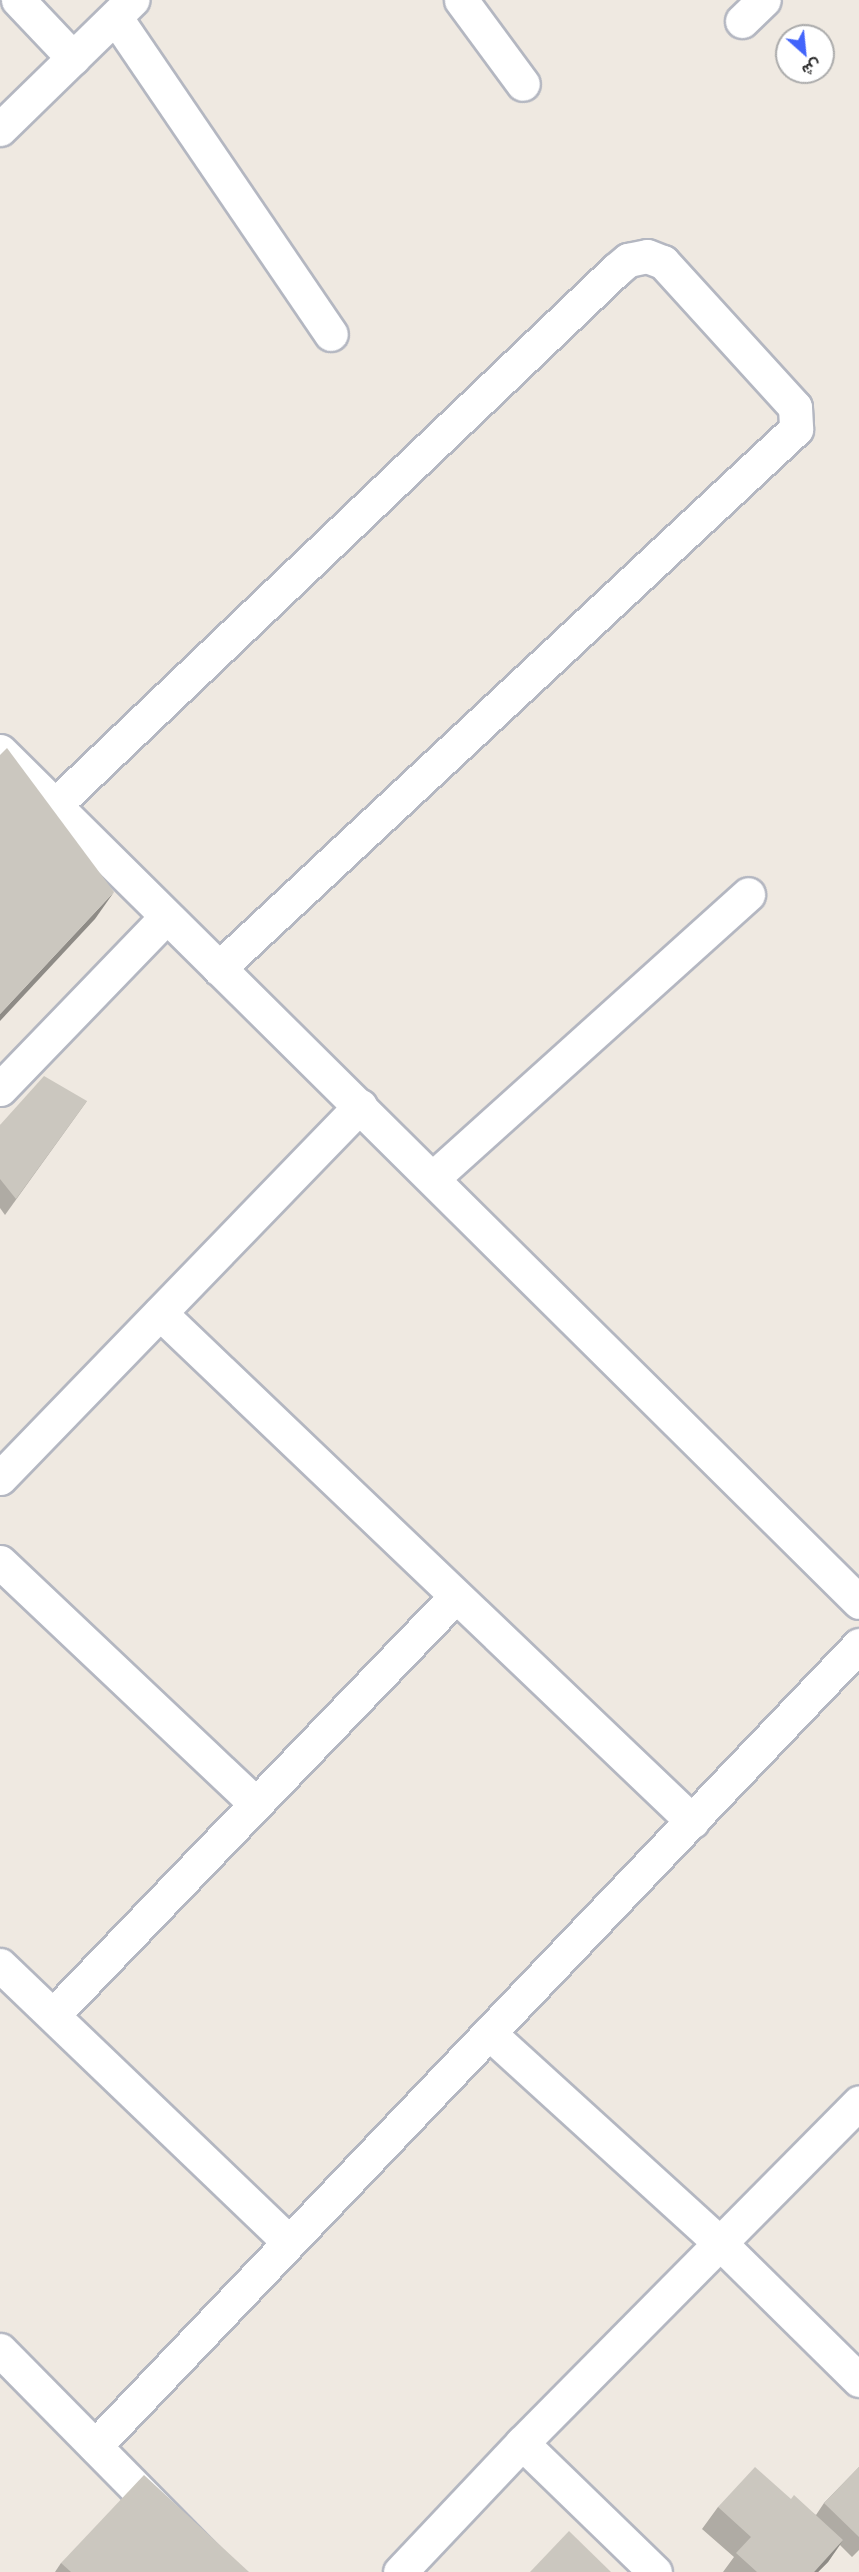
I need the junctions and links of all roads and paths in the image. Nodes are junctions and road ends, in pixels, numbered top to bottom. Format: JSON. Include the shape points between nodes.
{"nodes":[{"id":1,"x":18,"y":0,"type":"edge"},
{"id":2,"x":461,"y":0,"type":"edge"},
{"id":3,"x":124,"y":9,"type":"edge"},
{"id":4,"x":73,"y":58,"type":"junction"},
{"id":5,"x":523,"y":84,"type":"dead end"},
{"id":6,"x":0,"y":129,"type":"edge"},
{"id":7,"x":331,"y":334,"type":"dead end"},
{"id":8,"x":0,"y":751,"type":"edge"},
{"id":9,"x":53,"y":807,"type":"junction"},
{"id":10,"x":748,"y":894,"type":"dead end"},
{"id":11,"x":166,"y":917,"type":"junction"},
{"id":12,"x":219,"y":968,"type":"junction"},
{"id":13,"x":0,"y":1089,"type":"edge"},
{"id":14,"x":360,"y":1106,"type":"junction"},
{"id":15,"x":433,"y":1178,"type":"junction"},
{"id":16,"x":160,"y":1313,"type":"junction"},
{"id":17,"x":0,"y":1478,"type":"edge"},
{"id":18,"x":0,"y":1562,"type":"edge"},
{"id":19,"x":456,"y":1596,"type":"junction"},
{"id":20,"x":859,"y":1602,"type":"edge"},
{"id":21,"x":859,"y":1645,"type":"edge"},
{"id":22,"x":256,"y":1804,"type":"junction"},
{"id":23,"x":692,"y":1821,"type":"junction"},
{"id":24,"x":0,"y":1965,"type":"edge"},
{"id":25,"x":53,"y":2015,"type":"junction"},
{"id":26,"x":489,"y":2033,"type":"junction"},
{"id":27,"x":859,"y":2102,"type":"edge"},
{"id":28,"x":289,"y":2242,"type":"junction"},
{"id":29,"x":720,"y":2243,"type":"junction"},
{"id":30,"x":3,"y":2359,"type":"edge"},
{"id":31,"x":859,"y":2379,"type":"edge"},
{"id":32,"x":522,"y":2443,"type":"junction"},
{"id":33,"x":95,"y":2446,"type":"junction"},
{"id":34,"x":219,"y":2572,"type":"edge"},
{"id":35,"x":400,"y":2572,"type":"edge"},
{"id":36,"x":655,"y":2572,"type":"edge"}],
"edges":[{"from":1,"to":4,"type":"street"},
{"from":2,"to":5,"type":"street"},
{"from":3,"to":4,"type":"street"},
{"from":3,"to":7,"type":"street"},
{"from":4,"to":6,"type":"street"},
{"from":8,"to":9,"type":"street"},
{"from":9,"to":11,"type":"street"},
{"from":9,"to":12,"type":"street","via":[[616,270],[628,260],[647,256],[663,262],[795,407],[796,429]]},
{"from":10,"to":15,"type":"street"},
{"from":11,"to":12,"type":"street"},
{"from":11,"to":13,"type":"street"},
{"from":12,"to":14,"type":"street"},
{"from":14,"to":15,"type":"street"},
{"from":14,"to":16,"type":"street"},
{"from":15,"to":20,"type":"street"},
{"from":16,"to":17,"type":"street"},
{"from":16,"to":19,"type":"street"},
{"from":18,"to":22,"type":"street"},
{"from":19,"to":22,"type":"street"},
{"from":19,"to":23,"type":"street"},
{"from":21,"to":23,"type":"street"},
{"from":22,"to":25,"type":"street"},
{"from":23,"to":26,"type":"street"},
{"from":24,"to":25,"type":"street"},
{"from":25,"to":28,"type":"street"},
{"from":26,"to":28,"type":"street"},
{"from":26,"to":29,"type":"street"},
{"from":27,"to":29,"type":"street"},
{"from":28,"to":33,"type":"street"},
{"from":29,"to":31,"type":"street"},
{"from":29,"to":32,"type":"street"},
{"from":30,"to":33,"type":"street"},
{"from":32,"to":35,"type":"street"},
{"from":32,"to":36,"type":"street"},
{"from":33,"to":34,"type":"street"}]}
